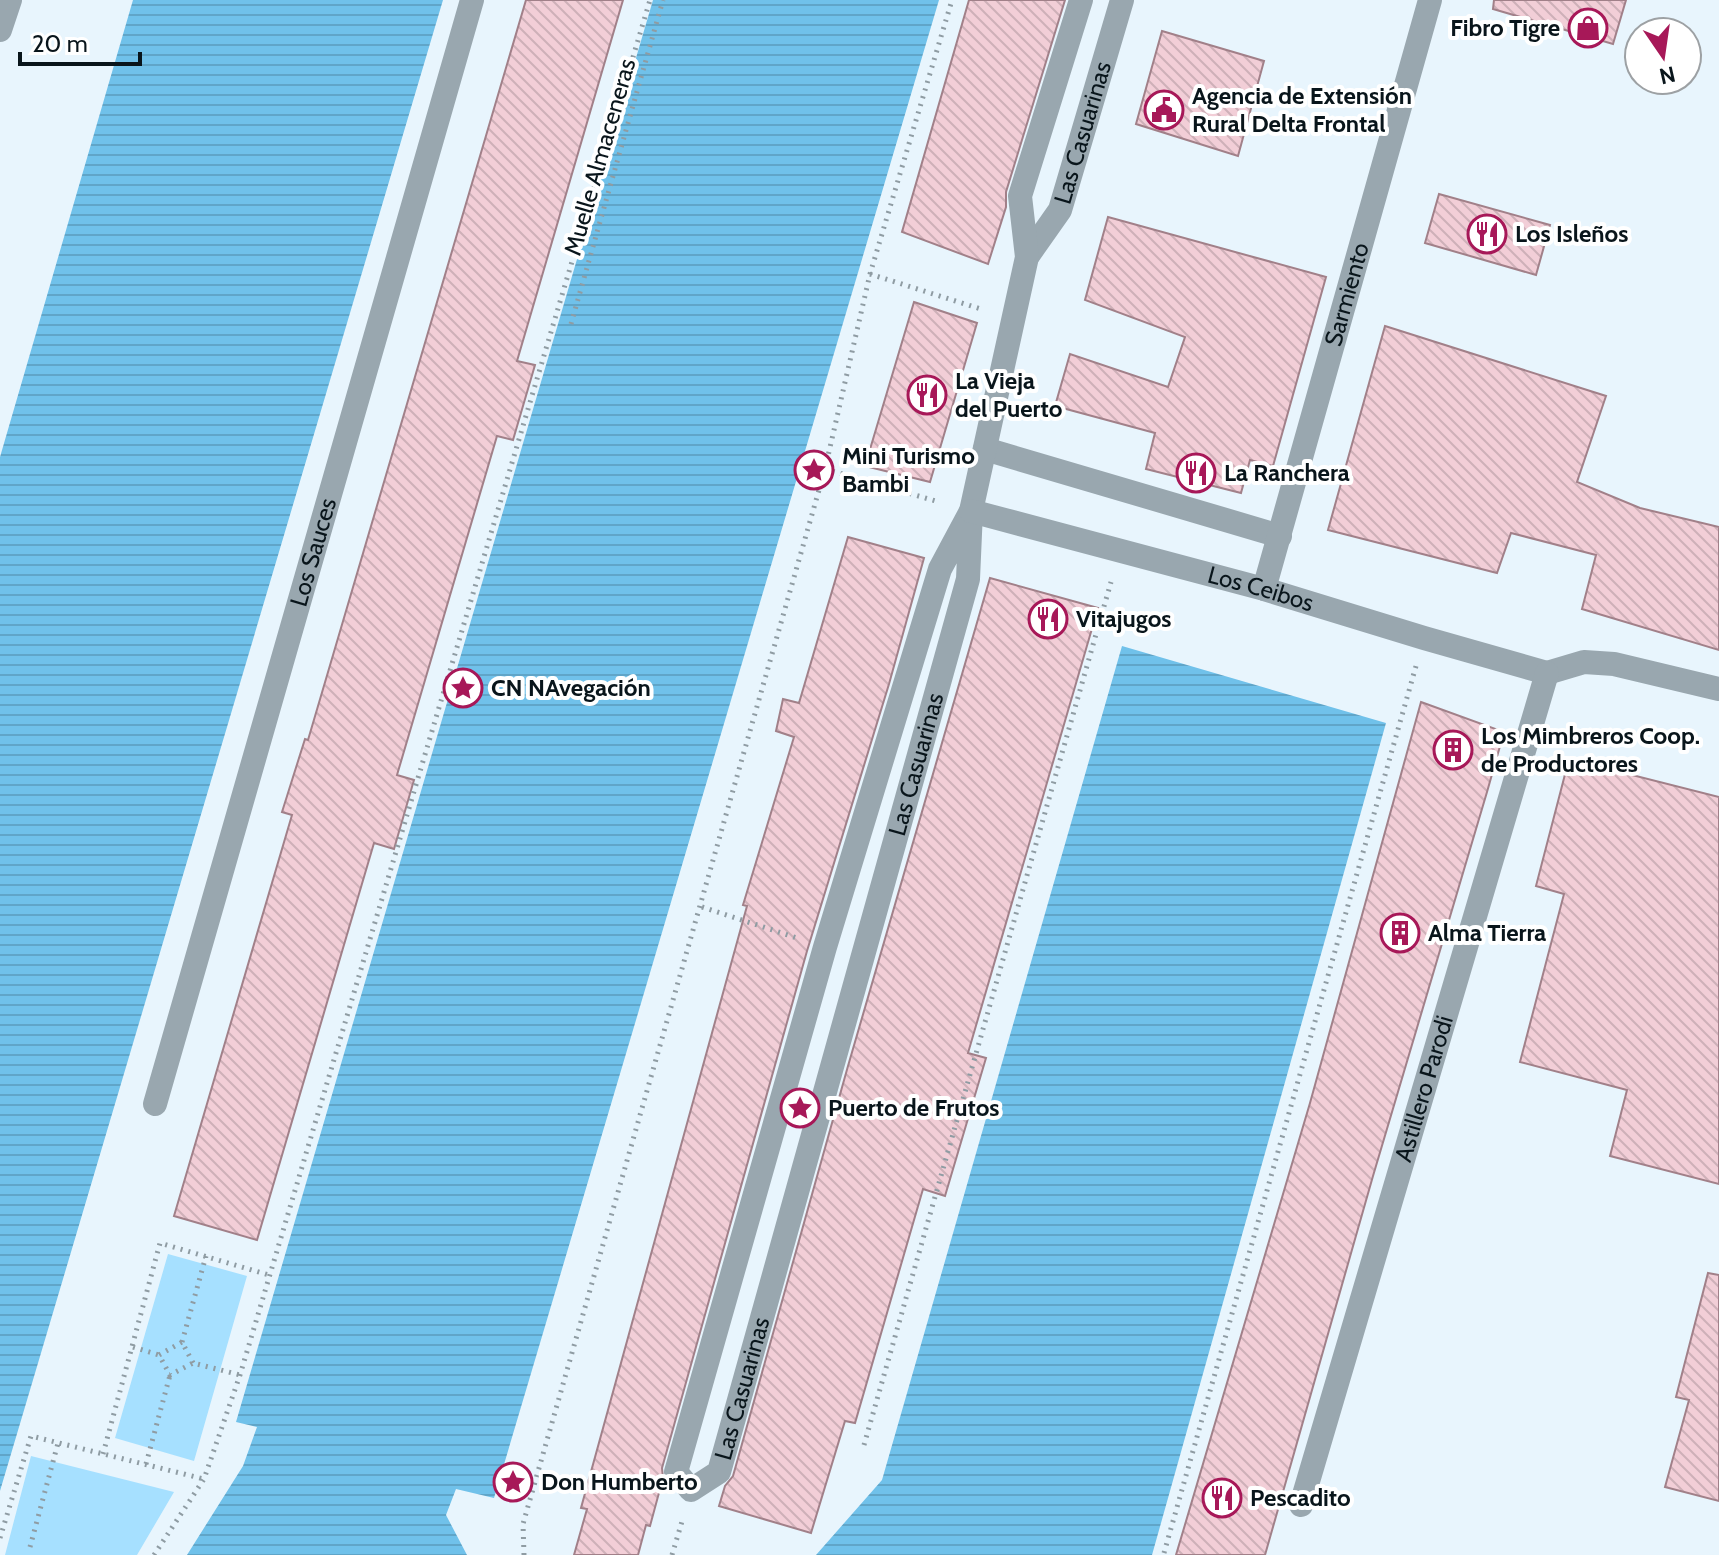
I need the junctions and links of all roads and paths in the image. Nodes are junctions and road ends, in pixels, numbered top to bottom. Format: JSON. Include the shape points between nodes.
{"nodes":[{"id":1,"x":10,"y":0,"type":"edge"},
{"id":2,"x":472,"y":0,"type":"edge"},
{"id":3,"x":650,"y":0,"type":"edge"},
{"id":4,"x":663,"y":0,"type":"edge"},
{"id":5,"x":952,"y":0,"type":"edge"},
{"id":6,"x":1081,"y":0,"type":"edge"},
{"id":7,"x":1122,"y":0,"type":"edge"},
{"id":8,"x":1430,"y":0,"type":"edge"},
{"id":9,"x":0,"y":30,"type":"edge"},
{"id":10,"x":1027,"y":257,"type":"junction"},
{"id":11,"x":870,"y":274,"type":"junction"},
{"id":12,"x":1012,"y":318,"type":"junction"},
{"id":13,"x":571,"y":324,"type":"dead end"},
{"id":14,"x":985,"y":449,"type":"junction"},
{"id":15,"x":825,"y":469,"type":"junction"},
{"id":16,"x":971,"y":511,"type":"junction"},
{"id":17,"x":1280,"y":536,"type":"junction"},
{"id":18,"x":1120,"y":550,"type":"junction"},
{"id":19,"x":1264,"y":589,"type":"junction"},
{"id":20,"x":1424,"y":638,"type":"junction"},
{"id":21,"x":1547,"y":673,"type":"junction"},
{"id":22,"x":1719,"y":689,"type":"edge"},
{"id":23,"x":702,"y":907,"type":"junction"},
{"id":24,"x":825,"y":947,"type":"junction"},
{"id":25,"x":155,"y":1104,"type":"dead end"},
{"id":26,"x":206,"y":1256,"type":"junction"},
{"id":27,"x":269,"y":1275,"type":"junction"},
{"id":28,"x":182,"y":1342,"type":"junction"},
{"id":29,"x":133,"y":1347,"type":"junction"},
{"id":30,"x":159,"y":1355,"type":"junction"},
{"id":31,"x":193,"y":1363,"type":"junction"},
{"id":32,"x":170,"y":1375,"type":"junction"},
{"id":33,"x":240,"y":1375,"type":"junction"},
{"id":34,"x":58,"y":1443,"type":"junction"},
{"id":35,"x":864,"y":1445,"type":"dead end"},
{"id":36,"x":103,"y":1454,"type":"junction"},
{"id":37,"x":146,"y":1464,"type":"junction"},
{"id":38,"x":204,"y":1479,"type":"junction"},
{"id":39,"x":1301,"y":1505,"type":"dead end"},
{"id":40,"x":0,"y":1538,"type":"edge"},
{"id":41,"x":30,"y":1547,"type":"dead end"},
{"id":42,"x":1164,"y":1553,"type":"dead end"},
{"id":43,"x":154,"y":1555,"type":"edge"},
{"id":44,"x":524,"y":1555,"type":"edge"}],
"edges":[{"from":1,"to":9,"type":"street"},
{"from":2,"to":25,"type":"street","name":"Los Sauces"},
{"from":3,"to":27,"type":"path"},
{"from":4,"to":13,"type":"path","name":"Muelle Almaceneras"},
{"from":5,"to":11,"type":"path"},
{"from":6,"to":10,"type":"street","name":"Las Casuarinas","via":[[1020,196]]},
{"from":7,"to":10,"type":"street","name":"Las Casuarinas","via":[[1060,210]]},
{"from":8,"to":17,"type":"street","name":"Sarmiento"},
{"from":10,"to":12,"type":"street","name":"Las Casuarinas"},
{"from":11,"to":12,"type":"path"},
{"from":11,"to":15,"type":"path"},
{"from":12,"to":14,"type":"street","name":"Las Casuarinas"},
{"from":14,"to":16,"type":"street","name":"Las Casuarinas"},
{"from":14,"to":17,"type":"street"},
{"from":15,"to":16,"type":"path"},
{"from":15,"to":23,"type":"path"},
{"from":16,"to":18,"type":"street","name":"Los Ceibos"},
{"from":16,"to":24,"type":"street","name":"Las Casuarinas","via":[[940,569]]},
{"from":16,"to":24,"type":"street","name":"Las Casuarinas","via":[[968,579],[719,1472],[691,1490],[676,1472]]},
{"from":17,"to":19,"type":"street","name":"Sarmiento"},
{"from":18,"to":19,"type":"street","name":"Los Ceibos"},
{"from":18,"to":35,"type":"path"},
{"from":19,"to":20,"type":"street","name":"Los Ceibos"},
{"from":20,"to":21,"type":"street","name":"Los Ceibos"},
{"from":20,"to":42,"type":"path"},
{"from":21,"to":22,"type":"street","via":[[1584,662],[1614,664]]},
{"from":21,"to":39,"type":"street","name":"Astillero Parodi"},
{"from":23,"to":24,"type":"path"},
{"from":23,"to":44,"type":"path","via":[[523,1524]]},
{"from":26,"to":27,"type":"path"},
{"from":26,"to":28,"type":"path"},
{"from":26,"to":29,"type":"path","via":[[160,1243]]},
{"from":27,"to":33,"type":"path"},
{"from":28,"to":30,"type":"path"},
{"from":28,"to":31,"type":"path"},
{"from":29,"to":30,"type":"path"},
{"from":29,"to":36,"type":"path"},
{"from":30,"to":32,"type":"path"},
{"from":31,"to":32,"type":"path"},
{"from":31,"to":33,"type":"path"},
{"from":32,"to":37,"type":"path"},
{"from":33,"to":38,"type":"path"},
{"from":34,"to":36,"type":"path"},
{"from":34,"to":40,"type":"path","via":[[31,1436]]},
{"from":34,"to":41,"type":"path"},
{"from":36,"to":37,"type":"path"},
{"from":37,"to":38,"type":"path"},
{"from":38,"to":43,"type":"path"}]}
